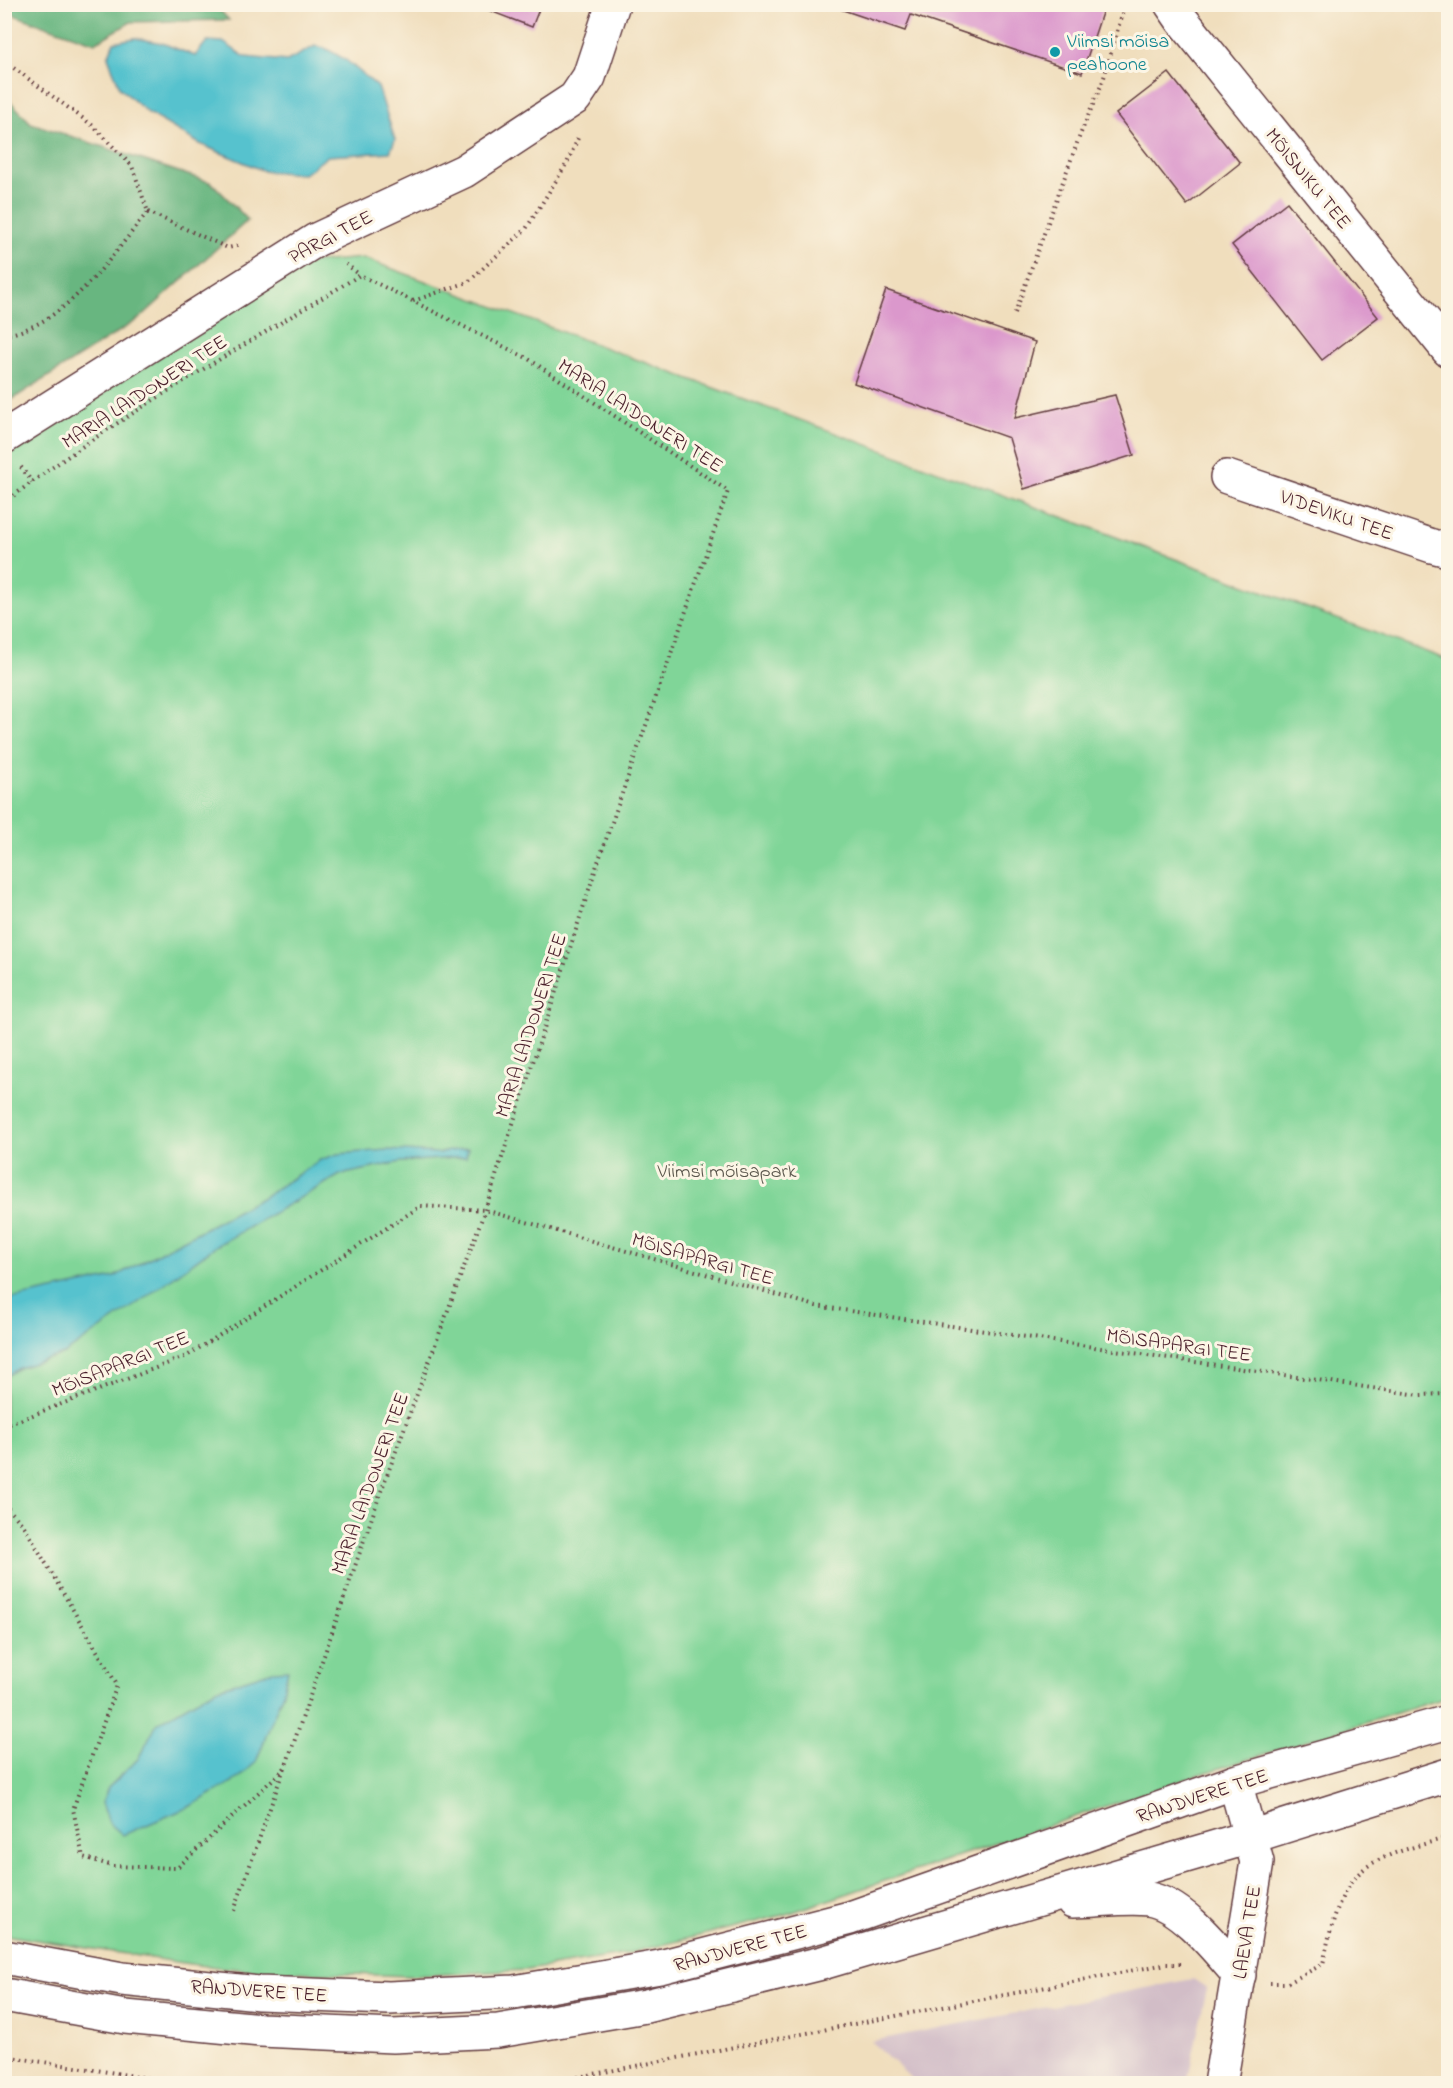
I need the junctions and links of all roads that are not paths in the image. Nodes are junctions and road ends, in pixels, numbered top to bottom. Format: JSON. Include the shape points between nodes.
{"nodes":[{"id":1,"x":613,"y":4,"type":"edge"},
{"id":2,"x":1171,"y":4,"type":"edge"},
{"id":3,"x":1449,"y":350,"type":"edge"},
{"id":4,"x":4,"y":437,"type":"edge"},
{"id":5,"x":1227,"y":477,"type":"dead end"},
{"id":6,"x":1449,"y":550,"type":"edge"},
{"id":7,"x":1449,"y":1722,"type":"edge"},
{"id":8,"x":1449,"y":1775,"type":"edge"},
{"id":9,"x":1234,"y":1782,"type":"junction"},
{"id":10,"x":1250,"y":1837,"type":"junction"},
{"id":11,"x":1027,"y":1903,"type":"junction"},
{"id":12,"x":4,"y":1957,"type":"edge"},
{"id":13,"x":1239,"y":1975,"type":"junction"},
{"id":14,"x":4,"y":1995,"type":"edge"},
{"id":15,"x":1220,"y":2084,"type":"edge"}],
"edges":[{"from":1,"to":4,"type":"street","name":"PARGI TEE","via":[[589,77],[575,98],[464,171],[316,240]]},
{"from":2,"to":3,"type":"street","name":"MÕISNIKU TEE"},
{"from":5,"to":6,"type":"street","name":"VIDEVIKU TEE"},
{"from":7,"to":9,"type":"street","name":"RANDVERE TEE"},
{"from":8,"to":10,"type":"street","name":"RANDVERE TEE"},
{"from":9,"to":10,"type":"street","name":"LAEVA TEE"},
{"from":9,"to":12,"type":"street","name":"RANDVERE TEE","via":[[850,1918],[660,1967],[514,1992],[389,1998],[259,1993],[122,1979]]},
{"from":10,"to":11,"type":"street","name":"RANDVERE TEE"},
{"from":10,"to":13,"type":"street","name":"LAEVA TEE","via":[[1257,1862]]},
{"from":11,"to":13,"type":"street","via":[[1149,1899],[1176,1910]]},
{"from":11,"to":14,"type":"street","name":"RANDVERE TEE","via":[[822,1963],[646,2006],[498,2031],[393,2036],[261,2030],[125,2017]]},
{"from":13,"to":15,"type":"street","name":"LAEVA TEE"}]}
